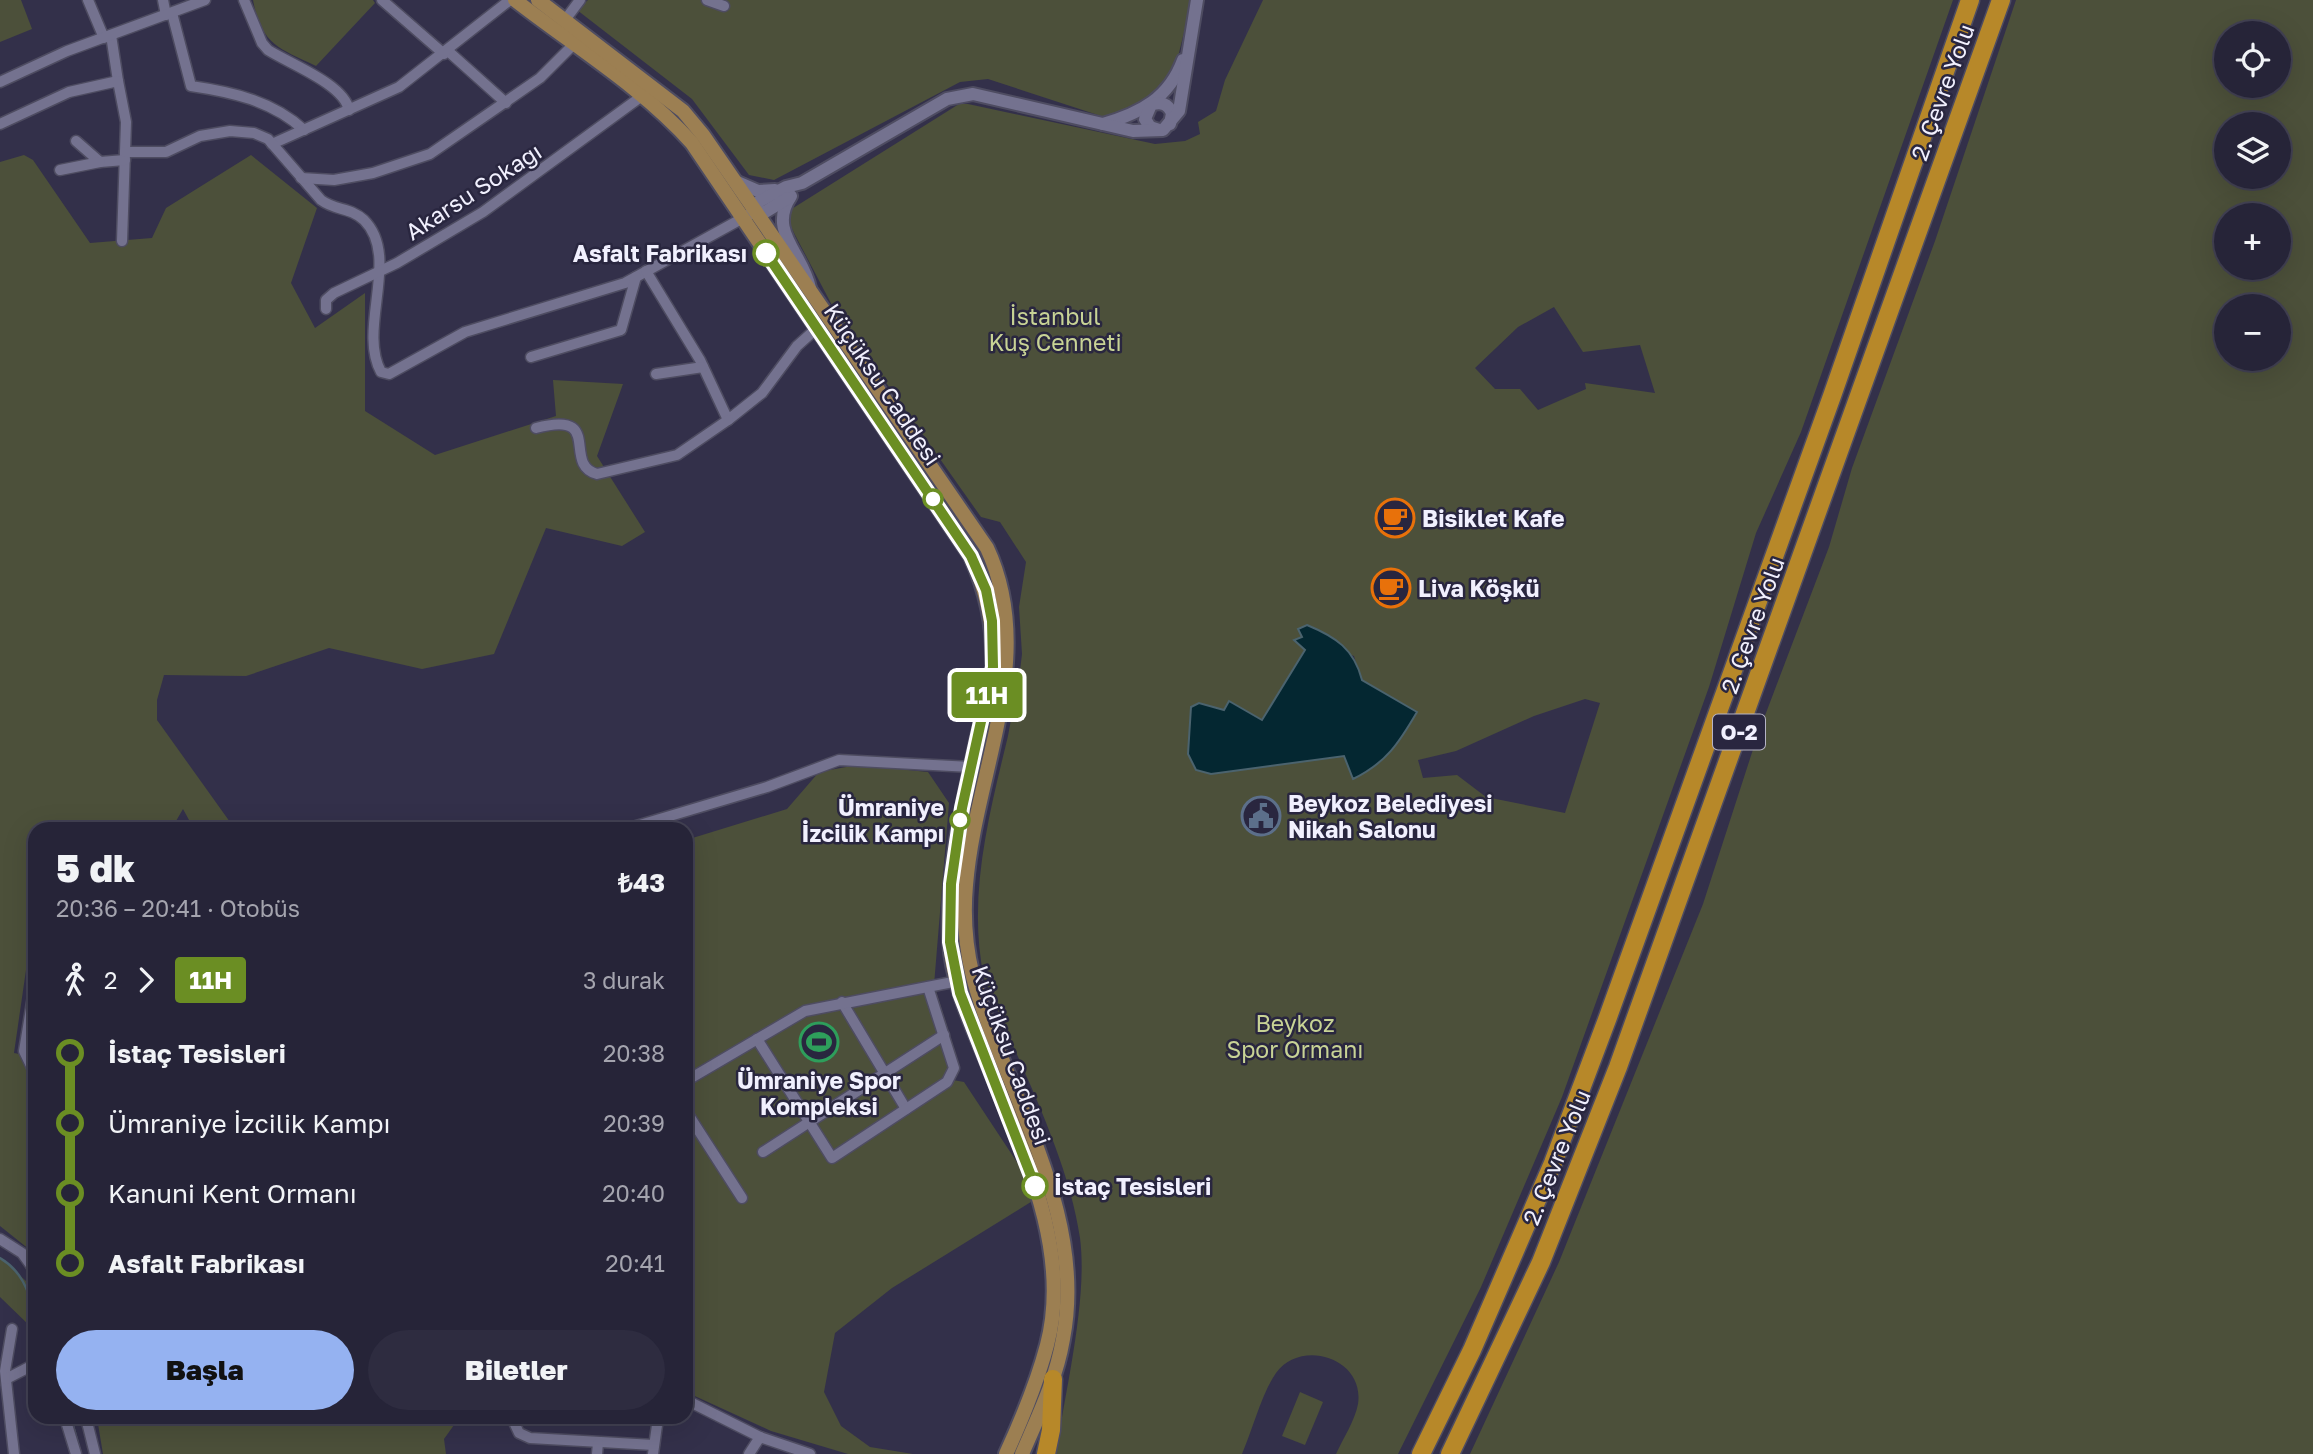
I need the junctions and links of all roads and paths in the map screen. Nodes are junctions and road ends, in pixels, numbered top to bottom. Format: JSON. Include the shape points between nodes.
{"nodes":[{"id":1,"x":88,"y":0,"type":"edge"},
{"id":2,"x":163,"y":0,"type":"edge"},
{"id":3,"x":205,"y":0,"type":"edge"},
{"id":4,"x":244,"y":0,"type":"edge"},
{"id":5,"x":382,"y":0,"type":"edge"},
{"id":6,"x":513,"y":0,"type":"edge"},
{"id":7,"x":538,"y":0,"type":"edge"},
{"id":8,"x":580,"y":0,"type":"edge"},
{"id":9,"x":707,"y":0,"type":"edge"},
{"id":10,"x":1197,"y":0,"type":"edge"},
{"id":11,"x":1970,"y":0,"type":"edge"},
{"id":12,"x":2001,"y":0,"type":"edge"},
{"id":13,"x":724,"y":6,"type":"dead end"},
{"id":14,"x":169,"y":14,"type":"junction"},
{"id":15,"x":561,"y":26,"type":"junction"},
{"id":16,"x":108,"y":36,"type":"junction"},
{"id":17,"x":577,"y":38,"type":"junction"},
{"id":18,"x":1190,"y":43,"type":"junction"},
{"id":19,"x":446,"y":52,"type":"junction"},
{"id":20,"x":118,"y":80,"type":"junction"},
{"id":21,"x":0,"y":82,"type":"edge"},
{"id":22,"x":642,"y":96,"type":"junction"},
{"id":23,"x":506,"y":103,"type":"junction"},
{"id":24,"x":1152,"y":105,"type":"junction"},
{"id":25,"x":349,"y":110,"type":"junction"},
{"id":26,"x":0,"y":124,"type":"edge"},
{"id":27,"x":1102,"y":124,"type":"junction"},
{"id":28,"x":1166,"y":127,"type":"junction"},
{"id":29,"x":304,"y":130,"type":"junction"},
{"id":30,"x":76,"y":141,"type":"dead end"},
{"id":31,"x":272,"y":144,"type":"junction"},
{"id":32,"x":125,"y":156,"type":"junction"},
{"id":33,"x":100,"y":162,"type":"junction"},
{"id":34,"x":60,"y":170,"type":"dead end"},
{"id":35,"x":301,"y":178,"type":"junction"},
{"id":36,"x":734,"y":181,"type":"junction"},
{"id":37,"x":788,"y":192,"type":"junction"},
{"id":38,"x":749,"y":215,"type":"junction"},
{"id":39,"x":122,"y":241,"type":"dead end"},
{"id":40,"x":378,"y":271,"type":"junction"},
{"id":41,"x":646,"y":271,"type":"junction"},
{"id":42,"x":636,"y":277,"type":"junction"},
{"id":43,"x":812,"y":295,"type":"junction"},
{"id":44,"x":326,"y":309,"type":"dead end"},
{"id":45,"x":817,"y":328,"type":"junction"},
{"id":46,"x":531,"y":357,"type":"dead end"},
{"id":47,"x":704,"y":368,"type":"junction"},
{"id":48,"x":855,"y":372,"type":"junction"},
{"id":49,"x":656,"y":374,"type":"dead end"},
{"id":50,"x":727,"y":420,"type":"junction"},
{"id":51,"x":536,"y":428,"type":"dead end"},
{"id":52,"x":978,"y":769,"type":"junction"},
{"id":53,"x":650,"y":822,"type":"edge"},
{"id":54,"x":964,"y":979,"type":"junction"},
{"id":55,"x":928,"y":987,"type":"junction"},
{"id":56,"x":842,"y":1002,"type":"junction"},
{"id":57,"x":28,"y":1027,"type":"edge"},
{"id":58,"x":944,"y":1035,"type":"junction"},
{"id":59,"x":757,"y":1039,"type":"junction"},
{"id":60,"x":28,"y":1059,"type":"edge"},
{"id":61,"x":884,"y":1073,"type":"junction"},
{"id":62,"x":693,"y":1077,"type":"edge"},
{"id":63,"x":906,"y":1109,"type":"junction"},
{"id":64,"x":693,"y":1122,"type":"edge"},
{"id":65,"x":810,"y":1122,"type":"junction"},
{"id":66,"x":763,"y":1152,"type":"dead end"},
{"id":67,"x":742,"y":1198,"type":"dead end"},
{"id":68,"x":0,"y":1239,"type":"edge"},
{"id":69,"x":1056,"y":1243,"type":"junction"},
{"id":70,"x":28,"y":1262,"type":"edge"},
{"id":71,"x":12,"y":1329,"type":"dead end"},
{"id":72,"x":28,"y":1368,"type":"edge"},
{"id":73,"x":6,"y":1379,"type":"junction"},
{"id":74,"x":1053,"y":1379,"type":"junction"},
{"id":75,"x":693,"y":1404,"type":"edge"},
{"id":76,"x":68,"y":1424,"type":"edge"},
{"id":77,"x":88,"y":1424,"type":"edge"},
{"id":78,"x":515,"y":1424,"type":"edge"},
{"id":79,"x":657,"y":1424,"type":"edge"},
{"id":80,"x":760,"y":1437,"type":"junction"},
{"id":81,"x":598,"y":1443,"type":"junction"},
{"id":82,"x":653,"y":1450,"type":"edge"},
{"id":83,"x":14,"y":1454,"type":"edge"},
{"id":84,"x":76,"y":1454,"type":"edge"},
{"id":85,"x":96,"y":1454,"type":"edge"},
{"id":86,"x":597,"y":1454,"type":"edge"},
{"id":87,"x":749,"y":1454,"type":"edge"},
{"id":88,"x":810,"y":1454,"type":"edge"},
{"id":89,"x":1006,"y":1454,"type":"edge"},
{"id":90,"x":1022,"y":1454,"type":"edge"},
{"id":91,"x":1046,"y":1454,"type":"edge"},
{"id":92,"x":1421,"y":1454,"type":"edge"},
{"id":93,"x":1450,"y":1454,"type":"edge"}],
"edges":[{"from":1,"to":16,"type":"street"},
{"from":2,"to":14,"type":"street"},
{"from":3,"to":14,"type":"street"},
{"from":4,"to":25,"type":"street","via":[[268,50],[335,89],[348,102]]},
{"from":5,"to":19,"type":"street"},
{"from":6,"to":15,"type":"main road","name":"Küçüksu Caddesi"},
{"from":6,"to":19,"type":"street"},
{"from":7,"to":15,"type":"main road","name":"Küçüksu Caddesi"},
{"from":8,"to":15,"type":"street"},
{"from":9,"to":13,"type":"street"},
{"from":10,"to":18,"type":"street"},
{"from":11,"to":92,"type":"highway","name":"2. Çevre Yolu","number":"O-2","via":[[1604,1029],[1553,1163]]},
{"from":12,"to":93,"type":"highway","name":"2. Çevre Yolu","number":"O-2","via":[[1614,1079],[1541,1262]]},
{"from":14,"to":16,"type":"street"},
{"from":14,"to":29,"type":"street","via":[[191,86],[274,107]]},
{"from":15,"to":17,"type":"main road","name":"Küçüksu Caddesi"},
{"from":16,"to":20,"type":"street"},
{"from":16,"to":21,"type":"street"},
{"from":17,"to":22,"type":"main road","name":"Küçüksu Caddesi"},
{"from":17,"to":23,"type":"street","via":[[540,78]]},
{"from":17,"to":36,"type":"main road","name":"Küçüksu Caddesi","via":[[683,111]]},
{"from":18,"to":24,"type":"street","via":[[1168,89]]},
{"from":18,"to":28,"type":"street","via":[[1182,101]]},
{"from":19,"to":23,"type":"street"},
{"from":19,"to":25,"type":"street","via":[[399,87]]},
{"from":20,"to":26,"type":"street","via":[[68,92]]},
{"from":20,"to":32,"type":"street","via":[[126,122]]},
{"from":22,"to":38,"type":"main road","name":"Küçüksu Caddesi","via":[[673,122],[702,158],[713,162]]},
{"from":22,"to":40,"type":"street","name":"Akarsu Sokağı","via":[[483,212]]},
{"from":23,"to":35,"type":"street","via":[[430,154],[400,166],[334,180]]},
{"from":24,"to":27,"type":"street"},
{"from":24,"to":28,"type":"street","via":[[1168,106],[1172,113]]},
{"from":24,"to":28,"type":"street","via":[[1145,115],[1147,124],[1154,129]]},
{"from":25,"to":29,"type":"street"},
{"from":27,"to":28,"type":"street","via":[[1133,131]]},
{"from":27,"to":37,"type":"street","via":[[973,94],[959,95]]},
{"from":29,"to":31,"type":"street"},
{"from":30,"to":33,"type":"street"},
{"from":31,"to":32,"type":"street","via":[[254,133],[230,131],[200,136],[166,152]]},
{"from":31,"to":35,"type":"street"},
{"from":32,"to":33,"type":"street"},
{"from":32,"to":39,"type":"street"},
{"from":33,"to":34,"type":"street"},
{"from":35,"to":40,"type":"street","via":[[321,200],[331,207],[349,208],[373,230]]},
{"from":36,"to":37,"type":"street","via":[[765,192]]},
{"from":36,"to":38,"type":"main road","name":"Küçüksu Caddesi"},
{"from":37,"to":38,"type":"street","via":[[758,202]]},
{"from":37,"to":43,"type":"street","via":[[781,220],[807,272]]},
{"from":38,"to":41,"type":"street"},
{"from":38,"to":43,"type":"main road","name":"Küçüksu Caddesi"},
{"from":38,"to":45,"type":"main road","name":"Küçüksu Caddesi"},
{"from":40,"to":42,"type":"street","via":[[373,357],[381,372],[389,374],[465,332],[586,297]]},
{"from":40,"to":44,"type":"street","name":"Akarsu Sokağı","via":[[334,293]]},
{"from":41,"to":42,"type":"street"},
{"from":41,"to":47,"type":"street"},
{"from":42,"to":46,"type":"street","via":[[621,330]]},
{"from":43,"to":48,"type":"main road","name":"Küçüksu Caddesi"},
{"from":45,"to":48,"type":"main road","name":"Küçüksu Caddesi"},
{"from":45,"to":50,"type":"street","via":[[797,346],[762,393]]},
{"from":47,"to":49,"type":"street"},
{"from":47,"to":50,"type":"street"},
{"from":48,"to":52,"type":"main road","name":"Küçüksu Caddesi","via":[[987,548],[1003,586],[1008,668],[996,689]]},
{"from":50,"to":51,"type":"street","via":[[677,455],[597,474],[581,459],[578,433],[571,426],[559,422]]},
{"from":52,"to":53,"type":"street","via":[[839,760]]},
{"from":52,"to":54,"type":"main road","name":"Küçüksu Caddesi","via":[[965,885]]},
{"from":54,"to":55,"type":"street"},
{"from":54,"to":69,"type":"main road","name":"Küçüksu Caddesi","via":[[1041,1159],[1062,1227]]},
{"from":55,"to":56,"type":"street"},
{"from":55,"to":58,"type":"street"},
{"from":56,"to":59,"type":"street","via":[[805,1011]]},
{"from":56,"to":61,"type":"street"},
{"from":57,"to":60,"type":"street","via":[[24,1051]]},
{"from":58,"to":61,"type":"street"},
{"from":58,"to":63,"type":"street","via":[[954,1068],[947,1082]]},
{"from":59,"to":62,"type":"street"},
{"from":59,"to":65,"type":"street"},
{"from":61,"to":63,"type":"street"},
{"from":61,"to":65,"type":"street"},
{"from":63,"to":65,"type":"street","via":[[832,1158]]},
{"from":64,"to":67,"type":"street"},
{"from":65,"to":66,"type":"street"},
{"from":68,"to":70,"type":"street"},
{"from":69,"to":74,"type":"main road","name":"Küçüksu Caddesi","via":[[1068,1283],[1064,1338]]},
{"from":69,"to":89,"type":"main road","name":"Küçüksu Caddesi","via":[[1048,1343]]},
{"from":71,"to":73,"type":"street"},
{"from":72,"to":73,"type":"street"},
{"from":73,"to":83,"type":"street"},
{"from":74,"to":90,"type":"main road","name":"Küçüksu Caddesi"},
{"from":74,"to":91,"type":"highway"},
{"from":75,"to":80,"type":"street"},
{"from":76,"to":84,"type":"street"},
{"from":77,"to":85,"type":"street"},
{"from":78,"to":81,"type":"street","via":[[519,1433],[530,1438]]},
{"from":79,"to":82,"type":"street"},
{"from":80,"to":87,"type":"street"},
{"from":80,"to":88,"type":"street"},
{"from":81,"to":82,"type":"street"},
{"from":81,"to":86,"type":"street"}]}
